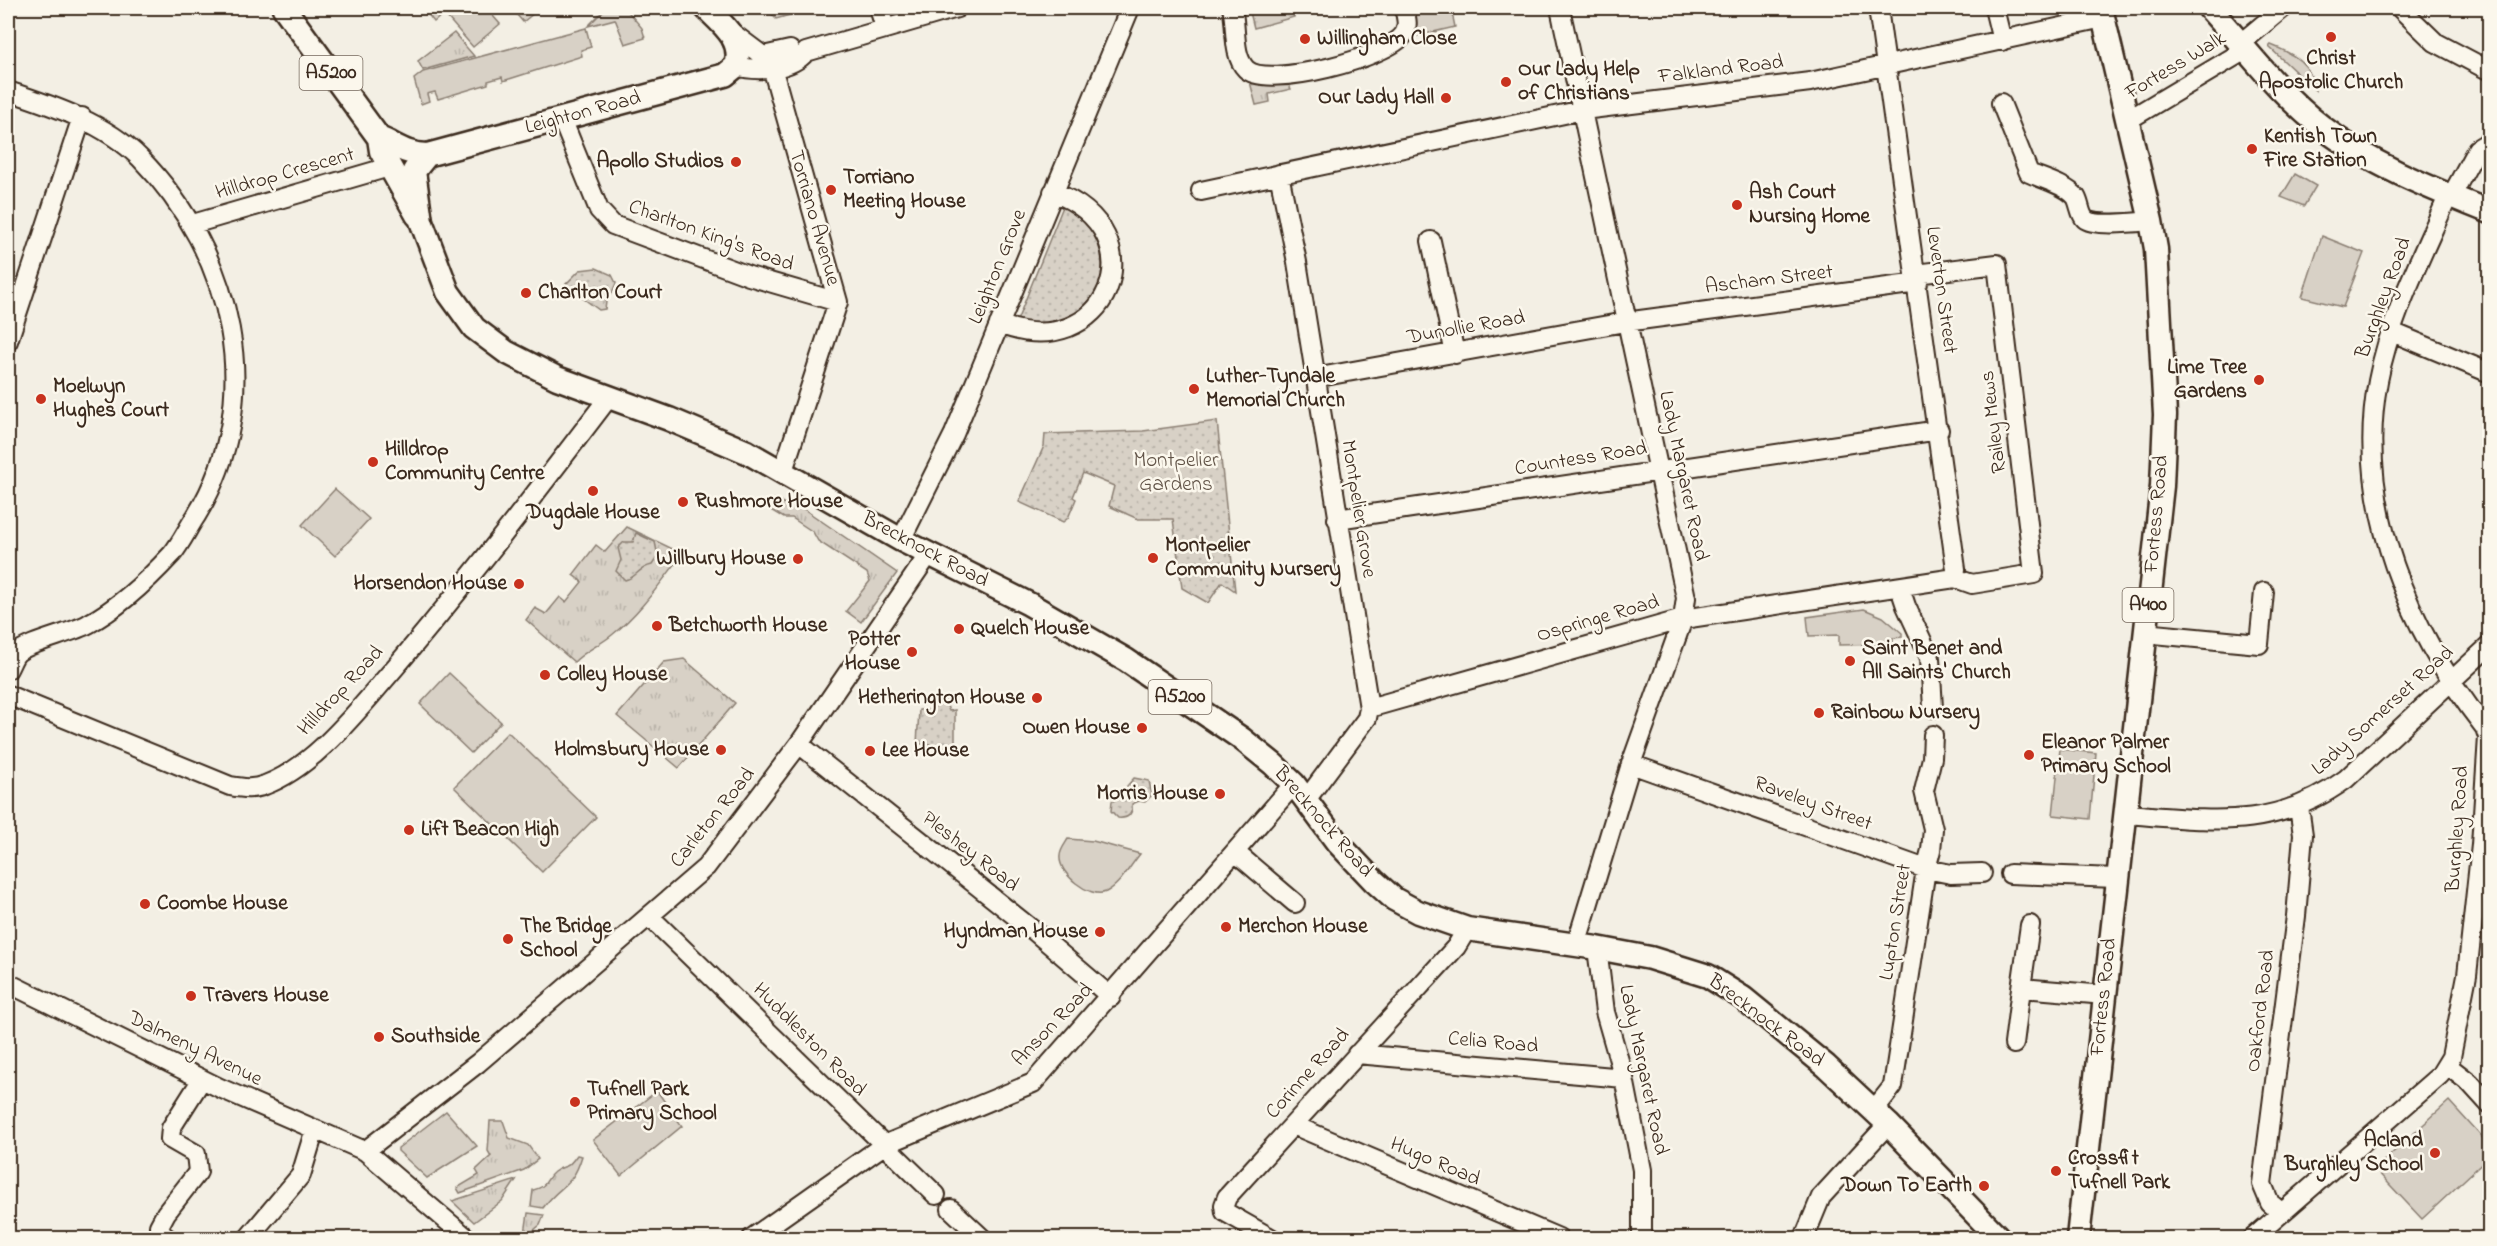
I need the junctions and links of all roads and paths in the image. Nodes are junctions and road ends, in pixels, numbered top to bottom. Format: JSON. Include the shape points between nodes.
{"nodes":[{"id":1,"x":284,"y":8,"type":"edge"},
{"id":2,"x":706,"y":8,"type":"edge"},
{"id":3,"x":879,"y":8,"type":"edge"},
{"id":4,"x":957,"y":8,"type":"edge"},
{"id":5,"x":1130,"y":8,"type":"edge"},
{"id":6,"x":1232,"y":8,"type":"edge"},
{"id":7,"x":1404,"y":8,"type":"edge"},
{"id":8,"x":1560,"y":8,"type":"edge"},
{"id":9,"x":1878,"y":8,"type":"edge"},
{"id":10,"x":1994,"y":8,"type":"edge"},
{"id":11,"x":2209,"y":8,"type":"edge"},
{"id":12,"x":2283,"y":8,"type":"edge"},
{"id":13,"x":2400,"y":8,"type":"edge"},
{"id":14,"x":2102,"y":13,"type":"edge"},
{"id":15,"x":885,"y":28,"type":"junction"},
{"id":16,"x":731,"y":32,"type":"junction"},
{"id":17,"x":2002,"y":41,"type":"junction"},
{"id":18,"x":2244,"y":46,"type":"junction"},
{"id":19,"x":806,"y":52,"type":"junction"},
{"id":20,"x":736,"y":66,"type":"junction"},
{"id":21,"x":1887,"y":67,"type":"junction"},
{"id":22,"x":772,"y":68,"type":"junction"},
{"id":23,"x":2490,"y":71,"type":"edge"},
{"id":24,"x":8,"y":91,"type":"edge"},
{"id":25,"x":2001,"y":103,"type":"dead end"},
{"id":26,"x":1583,"y":110,"type":"junction"},
{"id":27,"x":82,"y":117,"type":"junction"},
{"id":28,"x":562,"y":119,"type":"junction"},
{"id":29,"x":2128,"y":120,"type":"junction"},
{"id":30,"x":379,"y":138,"type":"junction"},
{"id":31,"x":2490,"y":141,"type":"edge"},
{"id":32,"x":427,"y":155,"type":"junction"},
{"id":33,"x":389,"y":167,"type":"junction"},
{"id":34,"x":1280,"y":174,"type":"junction"},
{"id":35,"x":1201,"y":191,"type":"dead end"},
{"id":36,"x":1053,"y":192,"type":"junction"},
{"id":37,"x":2450,"y":195,"type":"junction"},
{"id":38,"x":2490,"y":212,"type":"edge"},
{"id":39,"x":421,"y":221,"type":"junction"},
{"id":40,"x":2151,"y":221,"type":"junction"},
{"id":41,"x":193,"y":224,"type":"junction"},
{"id":42,"x":1431,"y":241,"type":"dead end"},
{"id":43,"x":1917,"y":279,"type":"junction"},
{"id":44,"x":838,"y":302,"type":"junction"},
{"id":45,"x":1625,"y":322,"type":"junction"},
{"id":46,"x":999,"y":324,"type":"junction"},
{"id":47,"x":2392,"y":332,"type":"junction"},
{"id":48,"x":8,"y":341,"type":"edge"},
{"id":49,"x":1455,"y":354,"type":"junction"},
{"id":50,"x":2490,"y":373,"type":"edge"},
{"id":51,"x":1314,"y":378,"type":"junction"},
{"id":52,"x":609,"y":397,"type":"junction"},
{"id":53,"x":1939,"y":430,"type":"junction"},
{"id":54,"x":1659,"y":470,"type":"junction"},
{"id":55,"x":783,"y":471,"type":"junction"},
{"id":56,"x":1337,"y":519,"type":"junction"},
{"id":57,"x":901,"y":540,"type":"junction"},
{"id":58,"x":928,"y":554,"type":"junction"},
{"id":59,"x":1955,"y":578,"type":"junction"},
{"id":60,"x":1900,"y":588,"type":"junction"},
{"id":61,"x":2264,"y":592,"type":"dead end"},
{"id":62,"x":1683,"y":619,"type":"junction"},
{"id":63,"x":2144,"y":633,"type":"junction"},
{"id":64,"x":2490,"y":645,"type":"edge"},
{"id":65,"x":8,"y":669,"type":"edge"},
{"id":66,"x":2452,"y":681,"type":"junction"},
{"id":67,"x":8,"y":695,"type":"edge"},
{"id":68,"x":1369,"y":708,"type":"junction"},
{"id":69,"x":1934,"y":708,"type":"dead end"},
{"id":70,"x":1933,"y":735,"type":"dead end"},
{"id":71,"x":799,"y":744,"type":"junction"},
{"id":72,"x":1630,"y":764,"type":"junction"},
{"id":73,"x":1300,"y":792,"type":"junction"},
{"id":74,"x":2299,"y":807,"type":"junction"},
{"id":75,"x":2125,"y":814,"type":"junction"},
{"id":76,"x":1235,"y":852,"type":"junction"},
{"id":77,"x":1926,"y":869,"type":"junction"},
{"id":78,"x":1982,"y":873,"type":"dead end"},
{"id":79,"x":2010,"y":874,"type":"dead end"},
{"id":80,"x":2116,"y":878,"type":"junction"},
{"id":81,"x":1295,"y":903,"type":"dead end"},
{"id":82,"x":650,"y":917,"type":"junction"},
{"id":83,"x":2030,"y":926,"type":"dead end"},
{"id":84,"x":1467,"y":929,"type":"junction"},
{"id":85,"x":1587,"y":946,"type":"junction"},
{"id":86,"x":8,"y":983,"type":"edge"},
{"id":87,"x":2021,"y":988,"type":"junction"},
{"id":88,"x":2105,"y":995,"type":"junction"},
{"id":89,"x":1111,"y":997,"type":"junction"},
{"id":90,"x":2014,"y":1044,"type":"dead end"},
{"id":91,"x":1357,"y":1054,"type":"junction"},
{"id":92,"x":2448,"y":1066,"type":"junction"},
{"id":93,"x":1624,"y":1078,"type":"junction"},
{"id":94,"x":202,"y":1079,"type":"junction"},
{"id":95,"x":2490,"y":1105,"type":"edge"},
{"id":96,"x":1881,"y":1117,"type":"junction"},
{"id":97,"x":1293,"y":1125,"type":"junction"},
{"id":98,"x":315,"y":1129,"type":"junction"},
{"id":99,"x":884,"y":1144,"type":"junction"},
{"id":100,"x":365,"y":1151,"type":"junction"},
{"id":101,"x":936,"y":1195,"type":"dead end"},
{"id":102,"x":951,"y":1209,"type":"dead end"},
{"id":103,"x":2282,"y":1213,"type":"junction"},
{"id":104,"x":167,"y":1239,"type":"edge"},
{"id":105,"x":248,"y":1239,"type":"edge"},
{"id":106,"x":466,"y":1239,"type":"edge"},
{"id":107,"x":752,"y":1239,"type":"edge"},
{"id":108,"x":982,"y":1239,"type":"edge"},
{"id":109,"x":1271,"y":1239,"type":"edge"},
{"id":110,"x":1559,"y":1239,"type":"edge"},
{"id":111,"x":1642,"y":1239,"type":"edge"},
{"id":112,"x":1804,"y":1239,"type":"edge"},
{"id":113,"x":1999,"y":1239,"type":"edge"},
{"id":114,"x":2078,"y":1239,"type":"edge"},
{"id":115,"x":2253,"y":1239,"type":"edge"}],
"edges":[{"from":1,"to":30,"type":"main road","name":"Brecknock Road","number":"A5200"},
{"from":2,"to":16,"type":"main road"},
{"from":3,"to":15,"type":"street"},
{"from":4,"to":15,"type":"street"},
{"from":5,"to":36,"type":"street","name":"Leighton Grove"},
{"from":6,"to":7,"type":"street","via":[[1242,64],[1256,75],[1270,77],[1293,75],[1388,48],[1405,32]]},
{"from":8,"to":26,"type":"street","name":"Lady Margaret Road"},
{"from":9,"to":21,"type":"street","name":"Leverton Street"},
{"from":10,"to":17,"type":"street"},
{"from":11,"to":18,"type":"main road"},
{"from":12,"to":18,"type":"street","name":"Fortess Walk"},
{"from":13,"to":23,"type":"street","via":[[2435,42]]},
{"from":14,"to":17,"type":"street","name":"Falkland Road"},
{"from":14,"to":29,"type":"main road","name":"Fortess Road","number":"A400"},
{"from":15,"to":19,"type":"street"},
{"from":16,"to":19,"type":"street","via":[[763,56],[797,48]]},
{"from":16,"to":20,"type":"main road","via":[[737,47]]},
{"from":17,"to":21,"type":"street","name":"Falkland Road"},
{"from":18,"to":29,"type":"street","name":"Fortess Walk"},
{"from":18,"to":37,"type":"main road","via":[[2300,107],[2330,133],[2385,165]]},
{"from":19,"to":22,"type":"street","via":[[800,59]]},
{"from":20,"to":22,"type":"street"},
{"from":20,"to":28,"type":"main road","name":"Leighton Road","number":"A5200","via":[[725,75]]},
{"from":21,"to":26,"type":"street","name":"Falkland Road","via":[[1810,82]]},
{"from":21,"to":43,"type":"street","name":"Leverton Street"},
{"from":22,"to":44,"type":"street","name":"Torriano Avenue"},
{"from":24,"to":27,"type":"street"},
{"from":25,"to":40,"type":"street","via":[[2029,173],[2069,191],[2085,219]]},
{"from":26,"to":34,"type":"street","name":"Falkland Road"},
{"from":26,"to":45,"type":"street","name":"Lady Margaret Road"},
{"from":27,"to":41,"type":"street","via":[[138,157]]},
{"from":27,"to":48,"type":"street"},
{"from":28,"to":32,"type":"main road","name":"Leighton Road","number":"A5200"},
{"from":28,"to":44,"type":"street","name":"Charlton King's Road","via":[[599,210],[613,225],[748,276]]},
{"from":29,"to":40,"type":"main road","name":"Fortess Road","number":"A400"},
{"from":30,"to":32,"type":"main road","number":"A5200","via":[[402,151]]},
{"from":30,"to":33,"type":"main road","name":"Brecknock Road","number":"A5200"},
{"from":31,"to":37,"type":"street","name":"Burghley Road","via":[[2477,149]]},
{"from":32,"to":39,"type":"main road","name":"Brecknock Road","number":"A5200","via":[[414,171]]},
{"from":33,"to":39,"type":"main road","name":"Brecknock Road","number":"A5200"},
{"from":33,"to":41,"type":"street","name":"Hilldrop Crescent"},
{"from":34,"to":35,"type":"street","name":"Falkland Road"},
{"from":34,"to":51,"type":"street","name":"Montpelier Grove"},
{"from":36,"to":46,"type":"street","name":"Leighton Grove"},
{"from":36,"to":46,"type":"street","via":[[1085,208],[1106,235],[1112,266],[1105,293],[1089,316],[1060,331],[1029,334]]},
{"from":37,"to":38,"type":"main road"},
{"from":37,"to":47,"type":"street","name":"Burghley Road"},
{"from":39,"to":52,"type":"main road","name":"Brecknock Road","number":"A5200","via":[[448,292],[474,328],[524,363]]},
{"from":40,"to":63,"type":"main road","name":"Fortess Road","number":"A400","via":[[2159,288],[2165,415],[2162,486]]},
{"from":41,"to":65,"type":"street","via":[[224,296],[234,356],[232,418],[212,490],[173,552],[123,601],[88,625],[18,652]]},
{"from":42,"to":49,"type":"street"},
{"from":43,"to":45,"type":"street","name":"Ascham Street"},
{"from":43,"to":53,"type":"street","name":"Leverton Street"},
{"from":43,"to":59,"type":"street","name":"Railey Mews","via":[[1997,264],[2034,574],[1972,584]]},
{"from":44,"to":55,"type":"street","name":"Torriano Avenue"},
{"from":45,"to":49,"type":"street","name":"Dunollie Road"},
{"from":45,"to":54,"type":"street","name":"Lady Margaret Road"},
{"from":46,"to":57,"type":"street","name":"Leighton Grove","via":[[954,435]]},
{"from":47,"to":50,"type":"street"},
{"from":47,"to":66,"type":"street","name":"Burghley Road","via":[[2375,396],[2377,504],[2411,607]]},
{"from":49,"to":51,"type":"street","name":"Dunollie Road"},
{"from":51,"to":56,"type":"street","name":"Montpelier Grove"},
{"from":52,"to":55,"type":"main road","name":"Brecknock Road","number":"A5200","via":[[727,442]]},
{"from":52,"to":67,"type":"street","name":"Hilldrop Road","via":[[440,614],[382,682],[310,757],[280,778],[253,789],[230,786]]},
{"from":53,"to":54,"type":"street","name":"Countess Road"},
{"from":53,"to":59,"type":"street","name":"Leverton Street"},
{"from":54,"to":56,"type":"street","name":"Countess Road"},
{"from":54,"to":62,"type":"street","name":"Lady Margaret Road","via":[[1686,598]]},
{"from":55,"to":57,"type":"main road","name":"Brecknock Road","number":"A5200"},
{"from":56,"to":68,"type":"street","name":"Montpelier Grove"},
{"from":57,"to":58,"type":"main road","name":"Brecknock Road","number":"A5200"},
{"from":58,"to":71,"type":"street","name":"Carleton Road"},
{"from":58,"to":73,"type":"main road","name":"Brecknock Road","number":"A5200","via":[[1029,604],[1126,660],[1242,739]]},
{"from":59,"to":60,"type":"street","name":"Ospringe Road"},
{"from":60,"to":62,"type":"street","name":"Ospringe Road"},
{"from":60,"to":69,"type":"street","via":[[1930,658]]},
{"from":61,"to":63,"type":"street","via":[[2259,644]]},
{"from":62,"to":68,"type":"street","name":"Ospringe Road"},
{"from":62,"to":72,"type":"street","name":"Lady Margaret Road"},
{"from":63,"to":75,"type":"main road","name":"Fortess Road","number":"A400"},
{"from":64,"to":66,"type":"street","name":"Lady Somerset Road"},
{"from":66,"to":74,"type":"street","name":"Lady Somerset Road","via":[[2346,779]]},
{"from":66,"to":92,"type":"street","name":"Burghley Road","via":[[2488,737],[2470,947]]},
{"from":68,"to":73,"type":"street","via":[[1367,718]]},
{"from":70,"to":77,"type":"street","name":"Lupton Street","via":[[1924,791],[1933,829]]},
{"from":71,"to":82,"type":"street","name":"Carleton Road","via":[[706,867]]},
{"from":71,"to":89,"type":"street","name":"Pleshey Road"},
{"from":72,"to":77,"type":"street","name":"Raveley Street"},
{"from":72,"to":85,"type":"street","name":"Lady Margaret Road"},
{"from":73,"to":76,"type":"street","name":"Anson Road"},
{"from":73,"to":84,"type":"main road","name":"Brecknock Road","number":"A5200","via":[[1337,842],[1392,897],[1418,912]]},
{"from":74,"to":75,"type":"street","name":"Lady Somerset Road","via":[[2249,820]]},
{"from":74,"to":103,"type":"street","name":"Oakford Road","via":[[2303,835],[2296,916],[2262,1184],[2270,1203]]},
{"from":75,"to":80,"type":"main road","name":"Fortess Road","number":"A400"},
{"from":76,"to":81,"type":"street"},
{"from":76,"to":89,"type":"street","name":"Anson Road"},
{"from":77,"to":78,"type":"street","name":"Raveley Street","via":[[1951,874]]},
{"from":77,"to":96,"type":"street","name":"Lupton Street","via":[[1893,1086]]},
{"from":79,"to":80,"type":"street"},
{"from":80,"to":88,"type":"main road","name":"Fortess Road","number":"A400"},
{"from":82,"to":99,"type":"street","name":"Huddleston Road"},
{"from":82,"to":100,"type":"street","name":"Carleton Road","via":[[478,1063]]},
{"from":83,"to":87,"type":"street"},
{"from":84,"to":85,"type":"main road","name":"Brecknock Road","number":"A5200"},
{"from":84,"to":91,"type":"street","name":"Corinne Road","via":[[1456,947]]},
{"from":85,"to":93,"type":"street","name":"Lady Margaret Road"},
{"from":85,"to":96,"type":"main road","name":"Brecknock Road","number":"A5200","via":[[1698,971],[1718,982],[1826,1066]]},
{"from":86,"to":94,"type":"street","name":"Dalmeny Avenue"},
{"from":87,"to":88,"type":"street"},
{"from":87,"to":90,"type":"street"},
{"from":88,"to":114,"type":"main road","name":"Fortess Road","number":"A400"},
{"from":89,"to":99,"type":"street","name":"Anson Road","via":[[1033,1083]]},
{"from":91,"to":93,"type":"street","name":"Celia Road"},
{"from":91,"to":97,"type":"street","name":"Corinne Road"},
{"from":92,"to":95,"type":"street"},
{"from":92,"to":103,"type":"street"},
{"from":93,"to":111,"type":"street","name":"Lady Margaret Road","via":[[1642,1170]]},
{"from":94,"to":98,"type":"street","name":"Dalmeny Avenue"},
{"from":94,"to":104,"type":"street","via":[[171,1128],[170,1139],[196,1155],[198,1172],[159,1226]]},
{"from":96,"to":112,"type":"street","name":"Lupton Street","via":[[1821,1197]]},
{"from":96,"to":113,"type":"main road","name":"Brecknock Road","number":"A5200"},
{"from":97,"to":109,"type":"street","name":"Corinne Road","via":[[1224,1205],[1225,1212]]},
{"from":97,"to":110,"type":"street","name":"Hugo Road"},
{"from":98,"to":100,"type":"street","name":"Dalmeny Avenue"},
{"from":98,"to":105,"type":"street","via":[[301,1175]]},
{"from":99,"to":101,"type":"street","name":"Huddleston Road"},
{"from":99,"to":107,"type":"street","name":"Anson Road"},
{"from":100,"to":106,"type":"street","name":"Dalmeny Avenue"},
{"from":102,"to":108,"type":"street"},
{"from":103,"to":115,"type":"street"}]}
